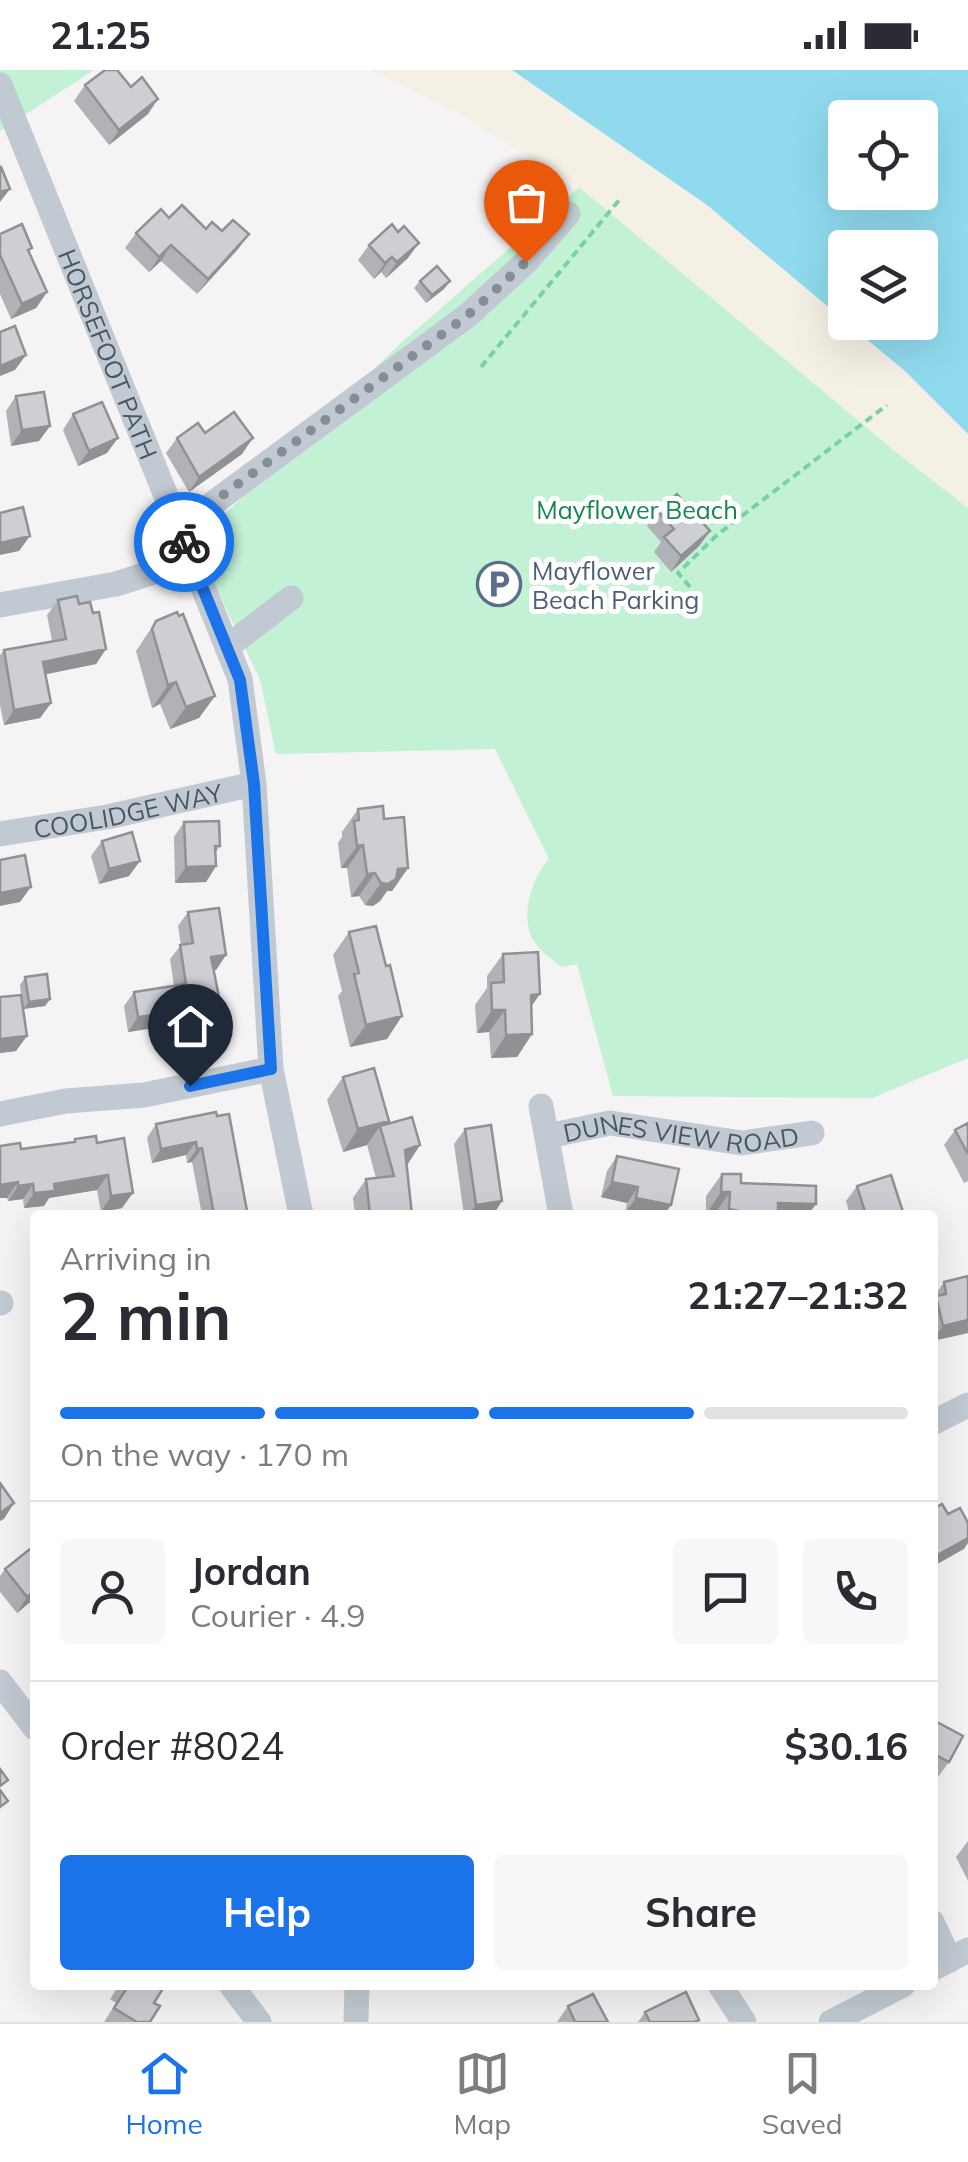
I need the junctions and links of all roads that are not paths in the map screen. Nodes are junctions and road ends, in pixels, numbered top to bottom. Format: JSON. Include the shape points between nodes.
{"nodes":[{"id":1,"x":0,"y":85,"type":"edge"},
{"id":2,"x":568,"y":214,"type":"dead end"},
{"id":3,"x":178,"y":528,"type":"junction"},
{"id":4,"x":191,"y":560,"type":"junction"},
{"id":5,"x":291,"y":598,"type":"dead end"},
{"id":6,"x":0,"y":604,"type":"edge"},
{"id":7,"x":227,"y":647,"type":"junction"},
{"id":8,"x":254,"y":784,"type":"junction"},
{"id":9,"x":0,"y":834,"type":"edge"},
{"id":10,"x":271,"y":1069,"type":"junction"},
{"id":11,"x":541,"y":1106,"type":"dead end"},
{"id":12,"x":0,"y":1114,"type":"edge"},
{"id":13,"x":812,"y":1133,"type":"dead end"},
{"id":14,"x":548,"y":1136,"type":"junction"},
{"id":15,"x":300,"y":1210,"type":"edge"},
{"id":16,"x":561,"y":1210,"type":"edge"},
{"id":17,"x":968,"y":1405,"type":"edge"},
{"id":18,"x":938,"y":1420,"type":"edge"},
{"id":19,"x":0,"y":1682,"type":"edge"},
{"id":20,"x":30,"y":1721,"type":"edge"},
{"id":21,"x":938,"y":1935,"type":"edge"},
{"id":22,"x":950,"y":1960,"type":"edge"},
{"id":23,"x":235,"y":1990,"type":"edge"},
{"id":24,"x":357,"y":1990,"type":"edge"},
{"id":25,"x":723,"y":1990,"type":"edge"},
{"id":26,"x":893,"y":1990,"type":"edge"},
{"id":27,"x":258,"y":2022,"type":"edge"},
{"id":28,"x":356,"y":2022,"type":"edge"},
{"id":29,"x":744,"y":2022,"type":"edge"},
{"id":30,"x":832,"y":2022,"type":"edge"}],
"edges":[{"from":1,"to":3,"type":"street","name":"HORSEFOOT PATH"},
{"from":2,"to":3,"type":"street","via":[[467,316]]},
{"from":3,"to":4,"type":"street","name":"HORSEFOOT PATH"},
{"from":4,"to":6,"type":"street","via":[[116,584]]},
{"from":4,"to":7,"type":"street","name":"HORSEFOOT PATH"},
{"from":5,"to":7,"type":"street"},
{"from":7,"to":8,"type":"street","name":"HORSEFOOT PATH","via":[[240,680]]},
{"from":8,"to":9,"type":"street","name":"COOLIDGE WAY"},
{"from":8,"to":10,"type":"street","name":"HORSEFOOT PATH"},
{"from":10,"to":12,"type":"street"},
{"from":10,"to":15,"type":"street","name":"HORSEFOOT PATH"},
{"from":11,"to":14,"type":"street"},
{"from":13,"to":14,"type":"street","name":"DUNES VIEW ROAD","via":[[742,1143],[610,1123]]},
{"from":14,"to":16,"type":"street"},
{"from":17,"to":18,"type":"street"},
{"from":19,"to":20,"type":"street"},
{"from":21,"to":22,"type":"street"},
{"from":23,"to":27,"type":"street"},
{"from":24,"to":28,"type":"street"},
{"from":25,"to":29,"type":"street"},
{"from":26,"to":30,"type":"street"}]}
